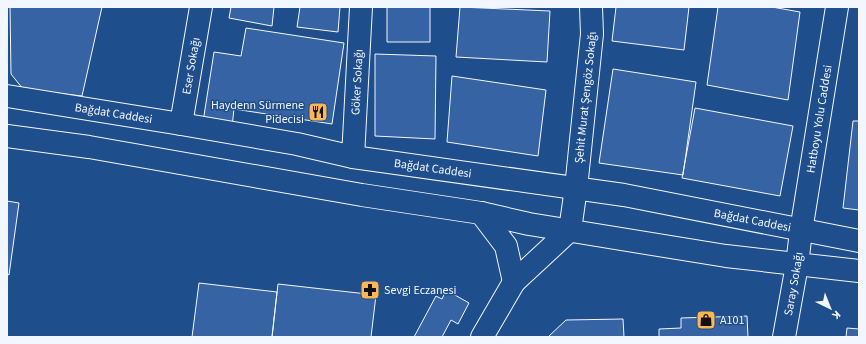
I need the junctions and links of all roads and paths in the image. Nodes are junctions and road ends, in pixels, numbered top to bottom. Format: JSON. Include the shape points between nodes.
{"nodes":[{"id":1,"x":201,"y":7,"type":"edge"},
{"id":2,"x":361,"y":7,"type":"edge"},
{"id":3,"x":591,"y":7,"type":"edge"},
{"id":4,"x":837,"y":7,"type":"edge"},
{"id":5,"x":7,"y":96,"type":"edge"},
{"id":6,"x":181,"y":124,"type":"junction"},
{"id":7,"x":7,"y":136,"type":"edge"},
{"id":8,"x":353,"y":157,"type":"junction"},
{"id":9,"x":576,"y":188,"type":"junction"},
{"id":10,"x":481,"y":213,"type":"junction"},
{"id":11,"x":570,"y":230,"type":"junction"},
{"id":12,"x":801,"y":231,"type":"junction"},
{"id":13,"x":859,"y":242,"type":"edge"},
{"id":14,"x":797,"y":265,"type":"junction"},
{"id":15,"x":859,"y":271,"type":"edge"},
{"id":16,"x":514,"y":282,"type":"junction"},
{"id":17,"x":482,"y":337,"type":"edge"},
{"id":18,"x":784,"y":337,"type":"edge"}],
"edges":[{"from":1,"to":6,"type":"main road","name":"Eser Sokağı"},
{"from":2,"to":8,"type":"main road","name":"Göker Sokağı"},
{"from":3,"to":9,"type":"main road","name":"Şehit Murat Şengöz Sokağı","via":[[592,34]]},
{"from":4,"to":12,"type":"main road","name":"Hatboyu Yolu Caddesi"},
{"from":5,"to":6,"type":"main road","name":"Bağdat Caddesi"},
{"from":6,"to":8,"type":"main road","name":"Bağdat Caddesi","via":[[297,144]]},
{"from":7,"to":10,"type":"main road","via":[[89,147],[362,195]]},
{"from":8,"to":9,"type":"main road","name":"Bağdat Caddesi"},
{"from":9,"to":11,"type":"main road","name":"Şehit Murat Şengöz Sokağı"},
{"from":9,"to":12,"type":"main road","name":"Bağdat Caddesi","via":[[624,195]]},
{"from":10,"to":11,"type":"main road"},
{"from":10,"to":16,"type":"main road","via":[[506,246]]},
{"from":11,"to":14,"type":"main road"},
{"from":11,"to":16,"type":"main road"},
{"from":12,"to":13,"type":"main road","name":"Bağdat Caddesi"},
{"from":12,"to":14,"type":"main road","name":"Saray Sokağı"},
{"from":14,"to":15,"type":"main road"},
{"from":14,"to":18,"type":"main road","name":"Saray Sokağı"},
{"from":16,"to":17,"type":"main road"}]}
